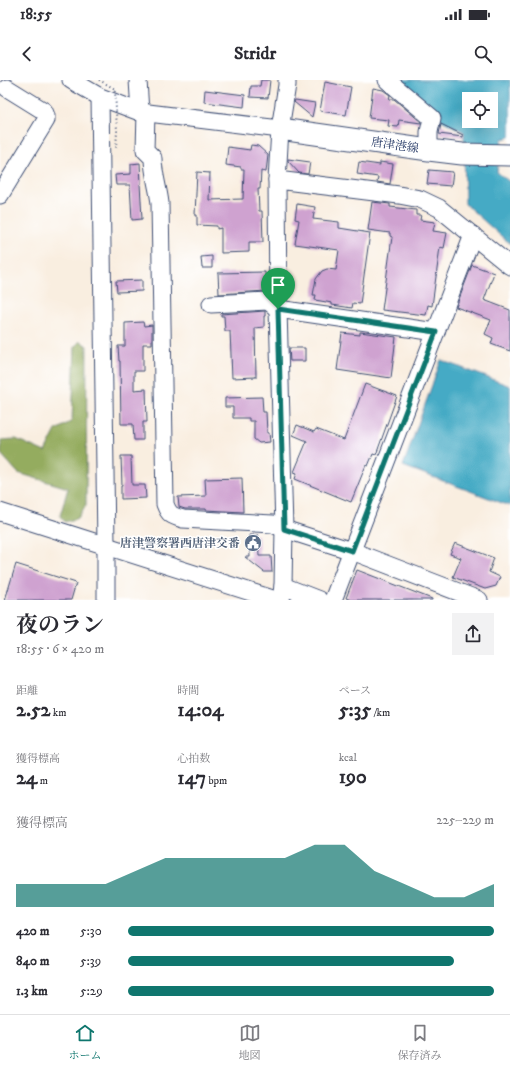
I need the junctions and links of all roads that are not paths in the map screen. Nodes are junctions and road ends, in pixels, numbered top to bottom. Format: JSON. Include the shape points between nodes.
{"nodes":[{"id":1,"x":138,"y":80,"type":"edge"},
{"id":2,"x":287,"y":80,"type":"edge"},
{"id":3,"x":387,"y":80,"type":"edge"},
{"id":4,"x":77,"y":82,"type":"edge"},
{"id":5,"x":7,"y":88,"type":"dead end"},
{"id":6,"x":100,"y":97,"type":"junction"},
{"id":7,"x":143,"y":112,"type":"junction"},
{"id":8,"x":280,"y":129,"type":"junction"},
{"id":9,"x":429,"y":150,"type":"junction"},
{"id":10,"x":506,"y":155,"type":"edge"},
{"id":11,"x":277,"y":180,"type":"junction"},
{"id":12,"x":2,"y":186,"type":"edge"},
{"id":13,"x":473,"y":235,"type":"junction"},
{"id":14,"x":510,"y":266,"type":"edge"},
{"id":15,"x":211,"y":304,"type":"dead end"},
{"id":16,"x":278,"y":309,"type":"junction"},
{"id":17,"x":436,"y":332,"type":"junction"},
{"id":18,"x":0,"y":512,"type":"edge"},
{"id":19,"x":284,"y":529,"type":"junction"},
{"id":20,"x":106,"y":545,"type":"junction"},
{"id":21,"x":352,"y":551,"type":"junction"},
{"id":22,"x":280,"y":595,"type":"edge"},
{"id":23,"x":106,"y":600,"type":"edge"},
{"id":24,"x":319,"y":600,"type":"edge"},
{"id":25,"x":333,"y":600,"type":"edge"},
{"id":26,"x":479,"y":600,"type":"edge"}],
"edges":[{"from":1,"to":7,"type":"street"},
{"from":2,"to":8,"type":"street"},
{"from":3,"to":9,"type":"street","via":[[432,118]]},
{"from":4,"to":6,"type":"street"},
{"from":5,"to":12,"type":"street","via":[[44,111],[46,120]]},
{"from":6,"to":7,"type":"street"},
{"from":6,"to":20,"type":"street"},
{"from":7,"to":8,"type":"street"},
{"from":7,"to":19,"type":"street","via":[[145,150],[153,158],[160,203],[165,504],[168,512],[174,517],[183,519],[273,524]]},
{"from":8,"to":9,"type":"main road","name":"唐津港線"},
{"from":8,"to":11,"type":"street"},
{"from":9,"to":10,"type":"main road","name":"唐津港線"},
{"from":11,"to":13,"type":"street","via":[[420,199],[439,208]]},
{"from":11,"to":16,"type":"street"},
{"from":13,"to":14,"type":"street"},
{"from":13,"to":17,"type":"street"},
{"from":15,"to":16,"type":"street","via":[[268,301]]},
{"from":16,"to":17,"type":"street"},
{"from":16,"to":19,"type":"street"},
{"from":17,"to":21,"type":"street"},
{"from":18,"to":20,"type":"street"},
{"from":19,"to":21,"type":"street"},
{"from":19,"to":22,"type":"street"},
{"from":20,"to":22,"type":"street"},
{"from":20,"to":23,"type":"street"},
{"from":21,"to":25,"type":"street"},
{"from":21,"to":26,"type":"street"},
{"from":22,"to":24,"type":"street"}]}
